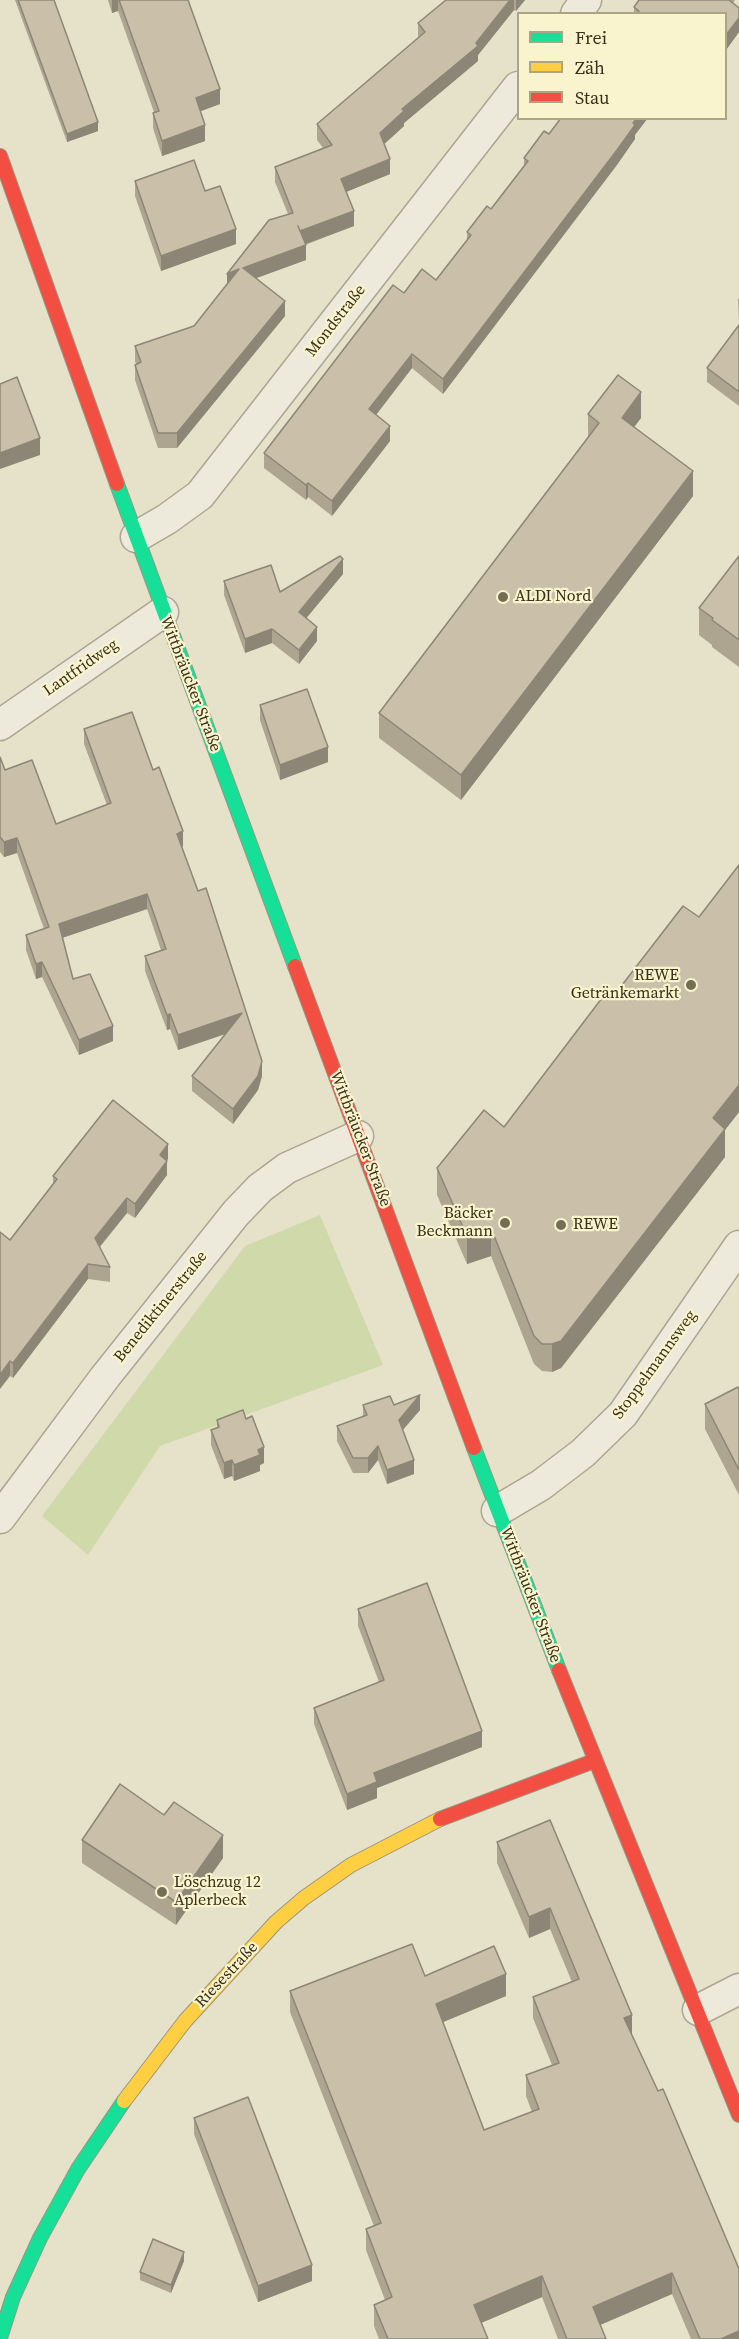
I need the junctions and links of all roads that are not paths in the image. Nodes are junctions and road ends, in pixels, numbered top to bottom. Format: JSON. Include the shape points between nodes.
{"nodes":[{"id":1,"x":517,"y":90,"type":"edge"},
{"id":2,"x":0,"y":156,"type":"edge"},
{"id":3,"x":136,"y":537,"type":"junction"},
{"id":4,"x":163,"y":612,"type":"junction"},
{"id":5,"x":0,"y":725,"type":"edge"},
{"id":6,"x":358,"y":1136,"type":"junction"},
{"id":7,"x":739,"y":1246,"type":"edge"},
{"id":8,"x":497,"y":1511,"type":"junction"},
{"id":9,"x":0,"y":1518,"type":"edge"},
{"id":10,"x":594,"y":1761,"type":"junction"},
{"id":11,"x":739,"y":1989,"type":"edge"},
{"id":12,"x":698,"y":2010,"type":"junction"},
{"id":13,"x":739,"y":2115,"type":"edge"},
{"id":14,"x":0,"y":2338,"type":"edge"}],
"edges":[{"from":1,"to":3,"type":"street","name":"Mondstraße","via":[[200,495]]},
{"from":2,"to":3,"type":"main road","name":"Wittbräucker Straße"},
{"from":3,"to":4,"type":"main road","name":"Wittbräucker Straße"},
{"from":4,"to":5,"type":"street","name":"Lantfridweg"},
{"from":4,"to":6,"type":"main road","name":"Wittbräucker Straße"},
{"from":6,"to":8,"type":"main road","name":"Wittbräucker Straße"},
{"from":6,"to":9,"type":"street","name":"Benediktinerstraße","via":[[287,1168],[236,1213],[105,1377]]},
{"from":7,"to":8,"type":"street","name":"Stoppelmannsweg","via":[[623,1413],[575,1460]]},
{"from":8,"to":10,"type":"main road","name":"Wittbräucker Straße"},
{"from":10,"to":12,"type":"main road","name":"Wittbräucker Straße"},
{"from":10,"to":14,"type":"main road","name":"Riesestraße","via":[[447,1815],[401,1838],[351,1865],[276,1922],[184,2021],[78,2169],[40,2238],[13,2297]]},
{"from":11,"to":12,"type":"street"},
{"from":12,"to":13,"type":"main road","name":"Wittbräucker Straße"}]}
